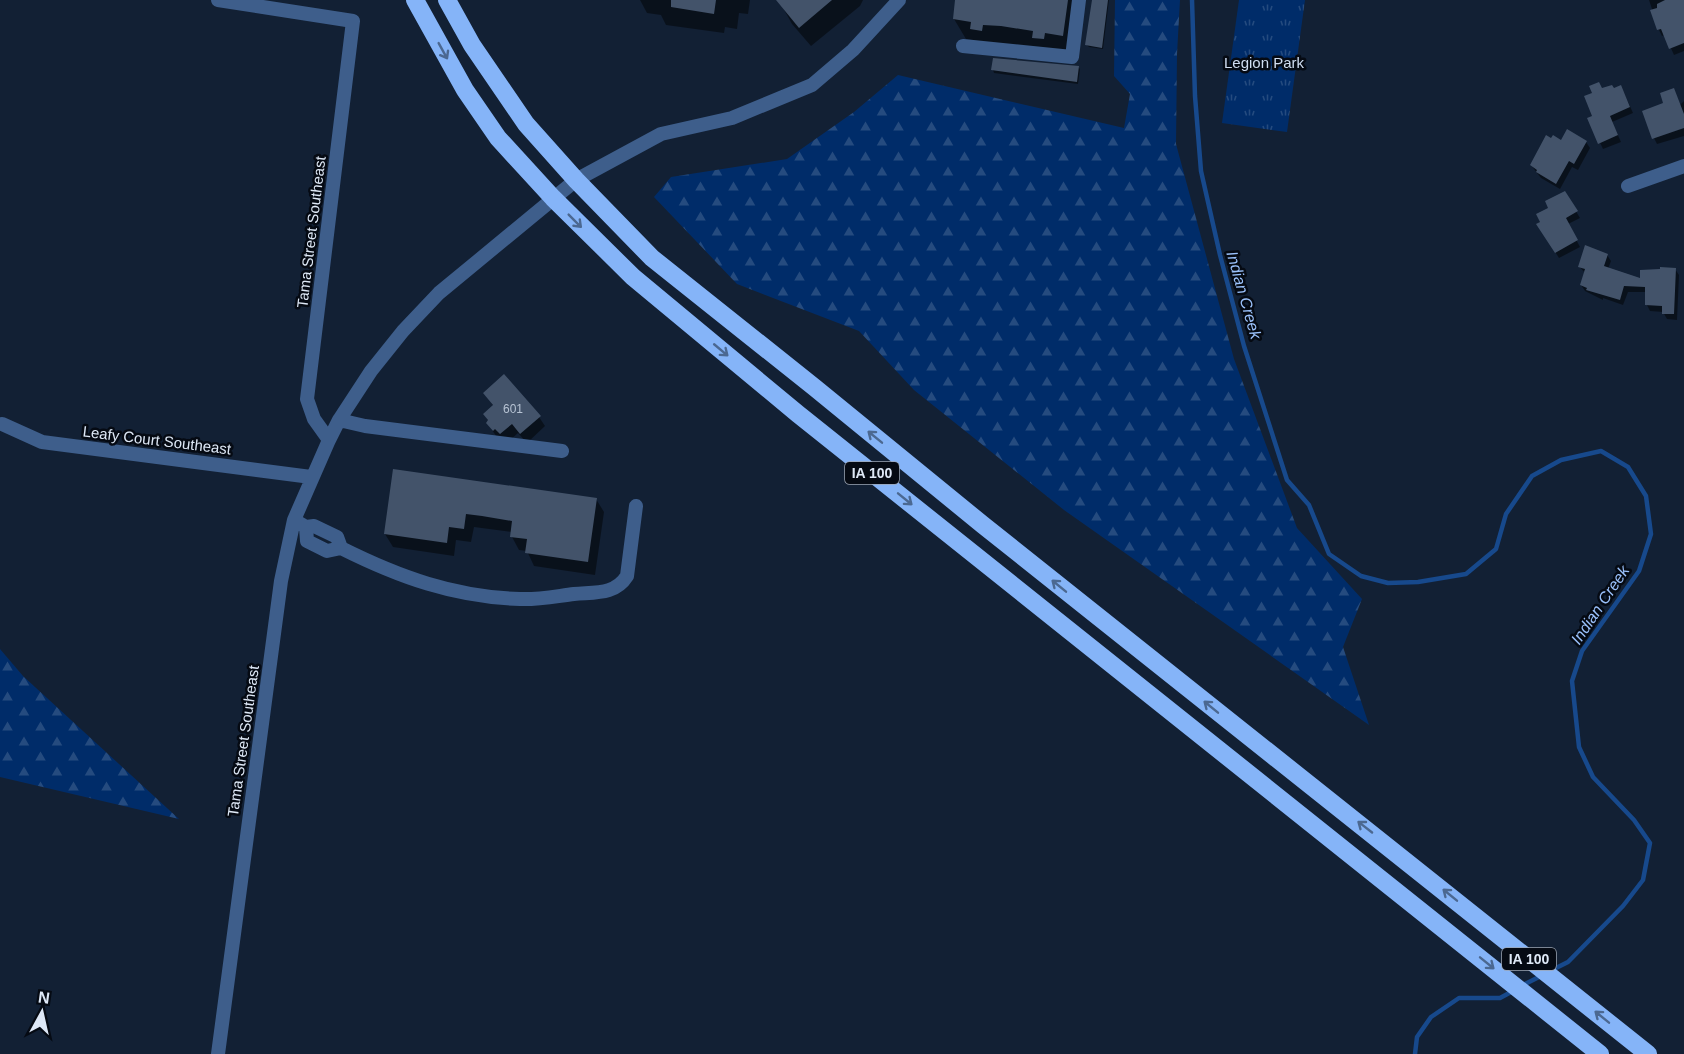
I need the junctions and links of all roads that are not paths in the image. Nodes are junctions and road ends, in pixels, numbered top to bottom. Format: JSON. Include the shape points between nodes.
{"nodes":[{"id":1,"x":218,"y":0,"type":"edge"},
{"id":2,"x":415,"y":0,"type":"edge"},
{"id":3,"x":447,"y":0,"type":"edge"},
{"id":4,"x":899,"y":0,"type":"edge"},
{"id":5,"x":1079,"y":0,"type":"edge"},
{"id":6,"x":963,"y":46,"type":"dead end"},
{"id":7,"x":1684,"y":166,"type":"edge"},
{"id":8,"x":576,"y":180,"type":"junction"},
{"id":9,"x":1628,"y":186,"type":"dead end"},
{"id":10,"x":553,"y":198,"type":"junction"},
{"id":11,"x":339,"y":420,"type":"junction"},
{"id":12,"x":2,"y":424,"type":"dead end"},
{"id":13,"x":329,"y":440,"type":"junction"},
{"id":14,"x":562,"y":451,"type":"dead end"},
{"id":15,"x":311,"y":477,"type":"junction"},
{"id":16,"x":636,"y":506,"type":"dead end"},
{"id":17,"x":294,"y":520,"type":"junction"},
{"id":18,"x":218,"y":1054,"type":"edge"},
{"id":19,"x":1600,"y":1054,"type":"edge"},
{"id":20,"x":1648,"y":1054,"type":"edge"}],
"edges":[{"from":1,"to":13,"type":"street","name":"Tama Street Southeast","via":[[353,21],[307,399],[314,419]]},
{"from":2,"to":10,"type":"highway","number":"IA 100","one_way":true,"via":[[465,90],[498,138]]},
{"from":3,"to":8,"type":"highway","number":"IA 100","via":[[472,45],[526,124]]},
{"from":4,"to":8,"type":"street","name":"Tama Street Southeast","via":[[853,50],[812,85],[732,118],[661,134]]},
{"from":5,"to":6,"type":"street","via":[[1072,57]]},
{"from":7,"to":9,"type":"street"},
{"from":8,"to":10,"type":"street","name":"Tama Street Southeast"},
{"from":20,"to":8,"type":"highway","number":"IA 100","one_way":true,"via":[[652,258]]},
{"from":10,"to":11,"type":"street","name":"Tama Street Southeast","via":[[440,293],[403,331]]},
{"from":10,"to":19,"type":"highway","number":"IA 100","one_way":true,"via":[[633,277],[798,414]]},
{"from":11,"to":13,"type":"street","name":"Tama Street Southeast"},
{"from":11,"to":14,"type":"street"},
{"from":12,"to":15,"type":"street","name":"Leafy Court Southeast","via":[[42,442]]},
{"from":13,"to":15,"type":"street","name":"Tama Street Southeast"},
{"from":15,"to":17,"type":"street","name":"Tama Street Southeast"},
{"from":16,"to":17,"type":"street","via":[[627,576],[621,586],[606,591],[522,599],[428,585],[341,548],[327,551],[308,541],[306,527]]},
{"from":17,"to":18,"type":"street","name":"Tama Street Southeast","via":[[281,581]]}]}
